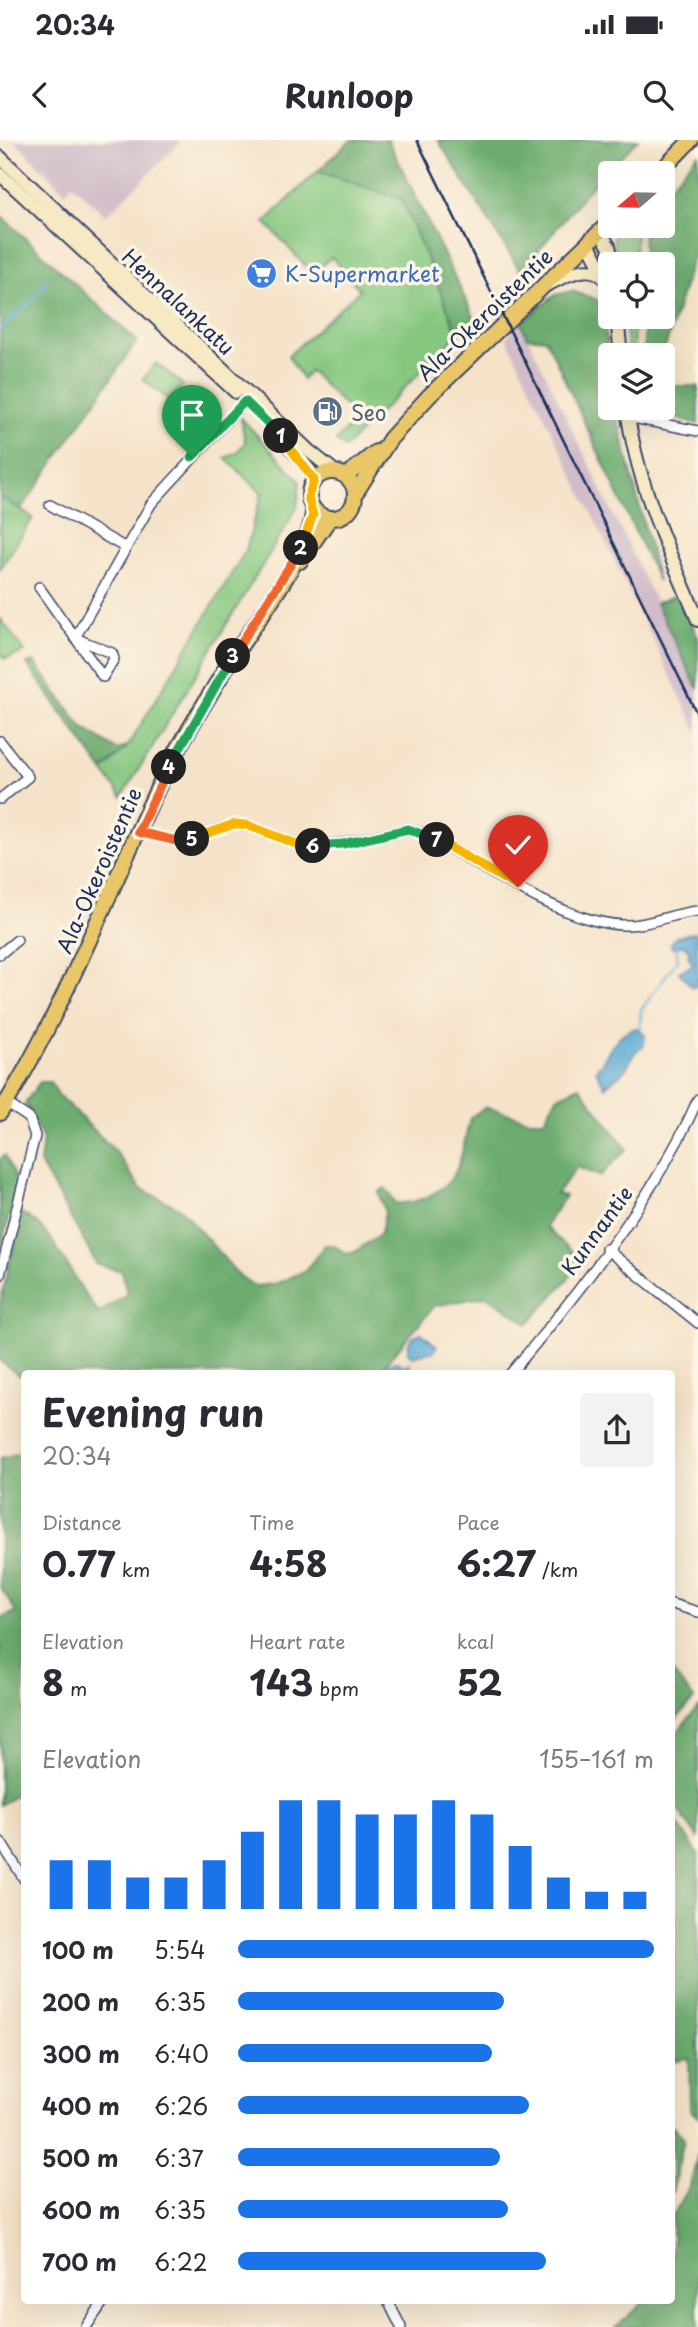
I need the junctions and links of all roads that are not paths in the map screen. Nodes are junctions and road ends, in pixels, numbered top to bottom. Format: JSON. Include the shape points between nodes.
{"nodes":[{"id":1,"x":691,"y":140,"type":"edge"},
{"id":2,"x":0,"y":157,"type":"edge"},
{"id":3,"x":671,"y":161,"type":"edge"},
{"id":4,"x":0,"y":174,"type":"edge"},
{"id":5,"x":598,"y":234,"type":"edge"},
{"id":6,"x":588,"y":243,"type":"junction"},
{"id":7,"x":598,"y":263,"type":"edge"},
{"id":8,"x":598,"y":275,"type":"edge"},
{"id":9,"x":537,"y":292,"type":"junction"},
{"id":10,"x":248,"y":398,"type":"junction"},
{"id":11,"x":629,"y":420,"type":"edge"},
{"id":12,"x":656,"y":420,"type":"edge"},
{"id":13,"x":698,"y":430,"type":"edge"},
{"id":14,"x":390,"y":439,"type":"junction"},
{"id":15,"x":340,"y":474,"type":"junction"},
{"id":16,"x":314,"y":480,"type":"junction"},
{"id":17,"x":355,"y":494,"type":"junction"},
{"id":18,"x":50,"y":505,"type":"dead end"},
{"id":19,"x":313,"y":510,"type":"junction"},
{"id":20,"x":330,"y":518,"type":"junction"},
{"id":21,"x":125,"y":548,"type":"junction"},
{"id":22,"x":285,"y":577,"type":"junction"},
{"id":23,"x":39,"y":587,"type":"dead end"},
{"id":24,"x":698,"y":620,"type":"edge"},
{"id":25,"x":75,"y":638,"type":"junction"},
{"id":26,"x":0,"y":741,"type":"edge"},
{"id":27,"x":0,"y":799,"type":"edge"},
{"id":28,"x":138,"y":832,"type":"junction"},
{"id":29,"x":698,"y":911,"type":"edge"},
{"id":30,"x":16,"y":940,"type":"dead end"},
{"id":31,"x":0,"y":954,"type":"edge"},
{"id":32,"x":698,"y":1099,"type":"edge"},
{"id":33,"x":2,"y":1105,"type":"edge"},
{"id":34,"x":606,"y":1250,"type":"junction"},
{"id":35,"x":0,"y":1275,"type":"edge"},
{"id":36,"x":698,"y":1323,"type":"edge"},
{"id":37,"x":513,"y":1370,"type":"edge"},
{"id":38,"x":675,"y":1605,"type":"edge"},
{"id":39,"x":698,"y":1612,"type":"edge"},
{"id":40,"x":0,"y":1841,"type":"edge"},
{"id":41,"x":21,"y":1874,"type":"edge"},
{"id":42,"x":102,"y":2304,"type":"edge"},
{"id":43,"x":390,"y":2304,"type":"edge"},
{"id":44,"x":86,"y":2327,"type":"edge"},
{"id":45,"x":401,"y":2327,"type":"edge"}],
"edges":[{"from":1,"to":3,"type":"main road"},
{"from":2,"to":10,"type":"street","name":"Hennalankatu"},
{"from":4,"to":10,"type":"street","name":"Hennalankatu"},
{"from":5,"to":6,"type":"main road","name":"Ala-Okeroistentie"},
{"from":6,"to":7,"type":"street"},
{"from":6,"to":9,"type":"main road","name":"Ala-Okeroistentie"},
{"from":8,"to":9,"type":"street","via":[[592,269],[577,270]]},
{"from":9,"to":14,"type":"main road","name":"Ala-Okeroistentie"},
{"from":10,"to":15,"type":"street","name":"Hennalankatu"},
{"from":10,"to":16,"type":"street","name":"Hennalankatu"},
{"from":10,"to":21,"type":"street","via":[[150,505]]},
{"from":11,"to":24,"type":"street","via":[[645,487]]},
{"from":12,"to":13,"type":"street"},
{"from":14,"to":15,"type":"main road","name":"Ala-Okeroistentie"},
{"from":14,"to":17,"type":"main road","name":"Ala-Okeroistentie"},
{"from":15,"to":16,"type":"main road","via":[[321,474]]},
{"from":15,"to":17,"type":"main road"},
{"from":16,"to":19,"type":"main road","via":[[308,497]]},
{"from":17,"to":20,"type":"main road","via":[[345,515]]},
{"from":18,"to":21,"type":"street"},
{"from":19,"to":20,"type":"main road"},
{"from":19,"to":22,"type":"main road","name":"Ala-Okeroistentie","via":[[307,536]]},
{"from":20,"to":22,"type":"main road","name":"Ala-Okeroistentie"},
{"from":21,"to":25,"type":"street"},
{"from":22,"to":28,"type":"main road","name":"Ala-Okeroistentie","via":[[195,720]]},
{"from":23,"to":25,"type":"street"},
{"from":25,"to":25,"type":"street","via":[[96,668],[103,677],[114,659],[112,653]]},
{"from":26,"to":27,"type":"street","via":[[28,777]]},
{"from":28,"to":29,"type":"street","via":[[181,842],[234,824],[247,825],[304,847],[343,844],[408,829],[428,835],[577,915],[622,925]]},
{"from":28,"to":33,"type":"main road","name":"Ala-Okeroistentie","via":[[61,1003]]},
{"from":30,"to":31,"type":"street"},
{"from":32,"to":34,"type":"street","name":"Kunnantie","via":[[687,1126]]},
{"from":33,"to":35,"type":"street","via":[[29,1118],[35,1136]]},
{"from":34,"to":36,"type":"street"},
{"from":34,"to":37,"type":"street","name":"Kunnantie"},
{"from":38,"to":39,"type":"street"},
{"from":40,"to":41,"type":"street"},
{"from":42,"to":44,"type":"street"},
{"from":43,"to":45,"type":"street"}]}
